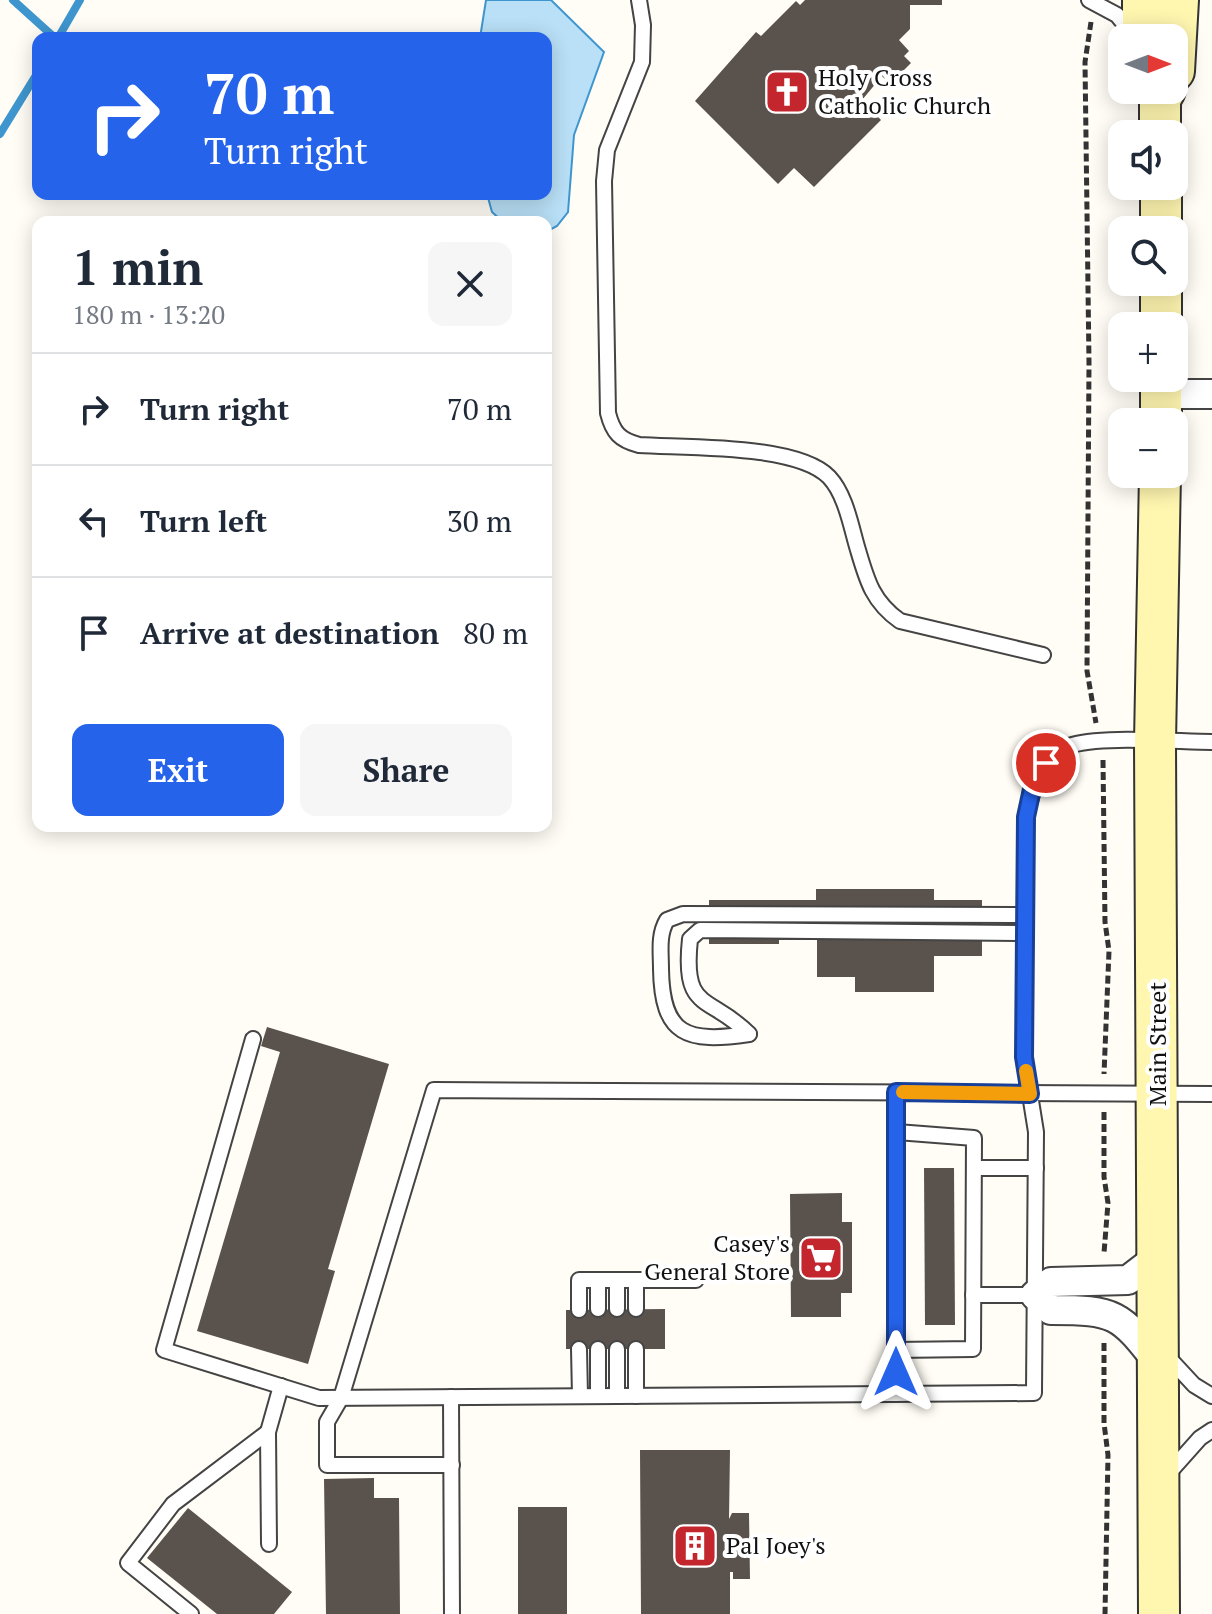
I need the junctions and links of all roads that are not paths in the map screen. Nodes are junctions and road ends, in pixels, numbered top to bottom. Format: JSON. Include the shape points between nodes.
{"nodes":[{"id":1,"x":639,"y":0,"type":"edge"},
{"id":2,"x":1143,"y":0,"type":"edge"},
{"id":3,"x":1178,"y":0,"type":"edge"},
{"id":4,"x":1090,"y":7,"type":"edge"},
{"id":5,"x":1124,"y":24,"type":"edge"},
{"id":6,"x":1143,"y":24,"type":"edge"},
{"id":7,"x":1174,"y":24,"type":"edge"},
{"id":8,"x":1212,"y":394,"type":"edge"},
{"id":9,"x":1161,"y":398,"type":"edge"},
{"id":10,"x":1160,"y":488,"type":"edge"},
{"id":11,"x":1043,"y":655,"type":"dead end"},
{"id":12,"x":1155,"y":742,"type":"junction"},
{"id":13,"x":1212,"y":742,"type":"edge"},
{"id":14,"x":1025,"y":915,"type":"junction"},
{"id":15,"x":1025,"y":933,"type":"junction"},
{"id":16,"x":253,"y":1039,"type":"dead end"},
{"id":17,"x":896,"y":1092,"type":"junction"},
{"id":18,"x":1030,"y":1094,"type":"junction"},
{"id":19,"x":1212,"y":1094,"type":"edge"},
{"id":20,"x":1159,"y":1095,"type":"junction"},
{"id":21,"x":897,"y":1132,"type":"junction"},
{"id":22,"x":974,"y":1168,"type":"junction"},
{"id":23,"x":1036,"y":1168,"type":"junction"},
{"id":24,"x":1158,"y":1257,"type":"junction"},
{"id":25,"x":598,"y":1280,"type":"junction"},
{"id":26,"x":617,"y":1280,"type":"junction"},
{"id":27,"x":636,"y":1280,"type":"junction"},
{"id":28,"x":696,"y":1280,"type":"dead end"},
{"id":29,"x":973,"y":1295,"type":"junction"},
{"id":30,"x":1035,"y":1295,"type":"junction"},
{"id":31,"x":598,"y":1309,"type":"dead end"},
{"id":32,"x":617,"y":1309,"type":"dead end"},
{"id":33,"x":636,"y":1309,"type":"dead end"},
{"id":34,"x":579,"y":1310,"type":"dead end"},
{"id":35,"x":579,"y":1349,"type":"dead end"},
{"id":36,"x":598,"y":1349,"type":"dead end"},
{"id":37,"x":617,"y":1349,"type":"dead end"},
{"id":38,"x":636,"y":1349,"type":"dead end"},
{"id":39,"x":895,"y":1350,"type":"junction"},
{"id":40,"x":1159,"y":1352,"type":"junction"},
{"id":41,"x":281,"y":1386,"type":"junction"},
{"id":42,"x":896,"y":1394,"type":"junction"},
{"id":43,"x":580,"y":1396,"type":"junction"},
{"id":44,"x":598,"y":1396,"type":"junction"},
{"id":45,"x":617,"y":1396,"type":"junction"},
{"id":46,"x":636,"y":1396,"type":"junction"},
{"id":47,"x":1212,"y":1396,"type":"edge"},
{"id":48,"x":451,"y":1397,"type":"junction"},
{"id":49,"x":341,"y":1398,"type":"junction"},
{"id":50,"x":1212,"y":1430,"type":"edge"},
{"id":51,"x":268,"y":1432,"type":"junction"},
{"id":52,"x":452,"y":1465,"type":"junction"},
{"id":53,"x":1159,"y":1490,"type":"junction"},
{"id":54,"x":269,"y":1544,"type":"dead end"},
{"id":55,"x":191,"y":1614,"type":"edge"},
{"id":56,"x":452,"y":1614,"type":"edge"},
{"id":57,"x":1159,"y":1614,"type":"edge"}],
"edges":[{"from":1,"to":11,"type":"lane","via":[[642,62],[607,150],[604,181],[612,430],[639,445],[785,454],[810,462],[831,478],[843,501],[870,589],[881,608],[900,621]]},
{"from":2,"to":6,"type":"main road"},
{"from":3,"to":7,"type":"main road"},
{"from":4,"to":5,"type":"lane","via":[[1117,15]]},
{"from":8,"to":9,"type":"street"},
{"from":10,"to":12,"type":"main road","name":"Main Street"},
{"from":12,"to":13,"type":"lane"},
{"from":12,"to":14,"type":"lane","via":[[1069,746],[1046,763],[1032,789],[1026,817]]},
{"from":12,"to":20,"type":"main road","name":"Main Street"},
{"from":14,"to":15,"type":"lane"},
{"from":14,"to":15,"type":"lane","via":[[674,916],[663,928],[662,1004],[679,1029],[694,1035],[749,1034],[728,1013],[700,1001],[693,989],[690,939],[700,930]]},
{"from":15,"to":18,"type":"lane","via":[[1024,1057]]},
{"from":16,"to":41,"type":"lane","via":[[164,1350]]},
{"from":17,"to":18,"type":"lane"},
{"from":17,"to":21,"type":"lane"},
{"from":17,"to":49,"type":"lane","via":[[434,1090]]},
{"from":18,"to":20,"type":"lane"},
{"from":18,"to":23,"type":"lane"},
{"from":19,"to":20,"type":"lane"},
{"from":20,"to":24,"type":"main road","name":"Main Street"},
{"from":21,"to":22,"type":"lane","via":[[974,1138]]},
{"from":21,"to":39,"type":"lane"},
{"from":22,"to":23,"type":"lane"},
{"from":22,"to":29,"type":"lane"},
{"from":23,"to":30,"type":"lane"},
{"from":24,"to":30,"type":"street","via":[[1128,1280],[1051,1282]]},
{"from":24,"to":40,"type":"main road","name":"Main Street"},
{"from":25,"to":26,"type":"lane"},
{"from":25,"to":31,"type":"lane"},
{"from":25,"to":34,"type":"lane","via":[[579,1280]]},
{"from":26,"to":27,"type":"lane"},
{"from":26,"to":32,"type":"lane"},
{"from":27,"to":28,"type":"lane"},
{"from":27,"to":33,"type":"lane"},
{"from":29,"to":30,"type":"lane"},
{"from":29,"to":39,"type":"lane","via":[[973,1349]]},
{"from":30,"to":40,"type":"street","via":[[1051,1310],[1104,1311]]},
{"from":30,"to":42,"type":"lane","via":[[1034,1393]]},
{"from":35,"to":43,"type":"lane"},
{"from":36,"to":44,"type":"lane"},
{"from":37,"to":45,"type":"lane"},
{"from":38,"to":46,"type":"lane"},
{"from":39,"to":42,"type":"lane"},
{"from":40,"to":47,"type":"lane"},
{"from":40,"to":53,"type":"main road","name":"Main Street"},
{"from":41,"to":49,"type":"lane","via":[[319,1398]]},
{"from":41,"to":51,"type":"lane"},
{"from":42,"to":46,"type":"lane"},
{"from":43,"to":44,"type":"lane"},
{"from":43,"to":48,"type":"lane"},
{"from":44,"to":45,"type":"lane"},
{"from":45,"to":46,"type":"lane"},
{"from":48,"to":49,"type":"lane"},
{"from":48,"to":52,"type":"lane"},
{"from":49,"to":52,"type":"lane","via":[[327,1422],[327,1465]]},
{"from":50,"to":53,"type":"lane","via":[[1170,1469]]},
{"from":51,"to":54,"type":"lane"},
{"from":51,"to":55,"type":"lane","via":[[173,1504],[128,1563]]},
{"from":52,"to":56,"type":"lane"},
{"from":53,"to":57,"type":"main road","name":"Main Street"}]}
